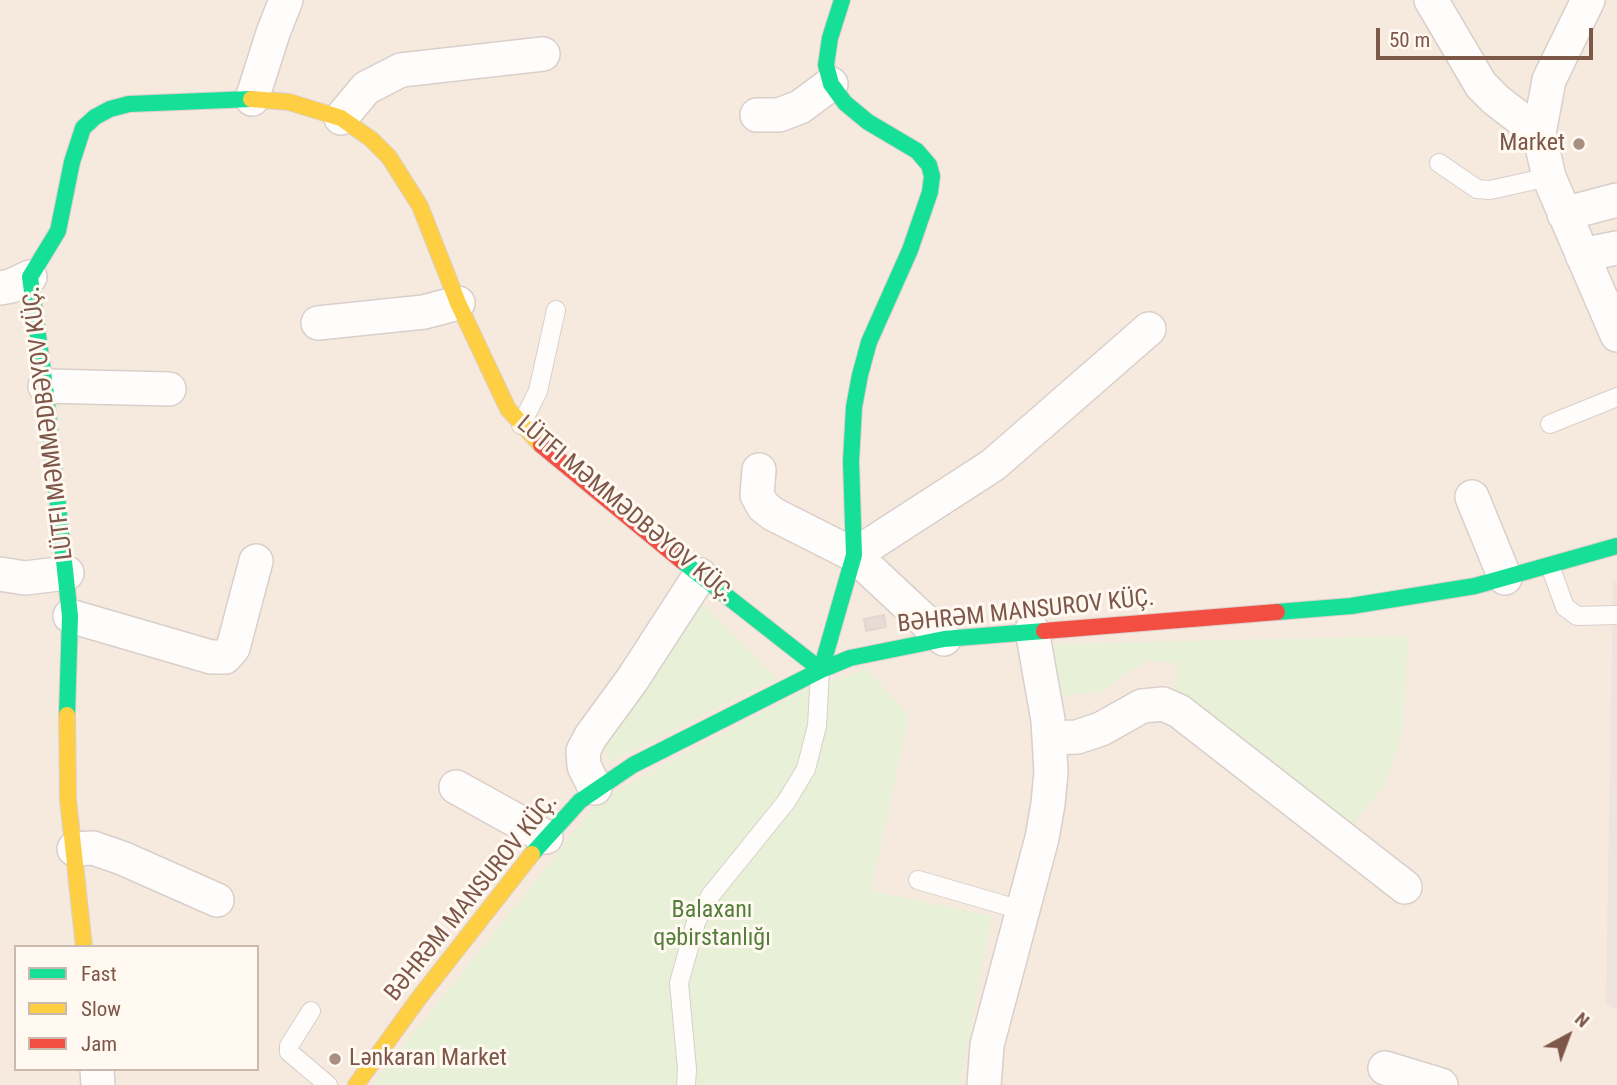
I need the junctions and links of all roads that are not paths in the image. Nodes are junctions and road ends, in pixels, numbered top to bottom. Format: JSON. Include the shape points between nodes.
{"nodes":[{"id":1,"x":286,"y":0,"type":"edge"},
{"id":2,"x":842,"y":0,"type":"edge"},
{"id":3,"x":1431,"y":0,"type":"edge"},
{"id":4,"x":1588,"y":0,"type":"edge"},
{"id":5,"x":543,"y":54,"type":"dead end"},
{"id":6,"x":831,"y":84,"type":"junction"},
{"id":7,"x":252,"y":99,"type":"junction"},
{"id":8,"x":757,"y":115,"type":"dead end"},
{"id":9,"x":341,"y":118,"type":"junction"},
{"id":10,"x":1539,"y":133,"type":"junction"},
{"id":11,"x":1439,"y":163,"type":"dead end"},
{"id":12,"x":1549,"y":177,"type":"junction"},
{"id":13,"x":1617,"y":200,"type":"edge"},
{"id":14,"x":1564,"y":214,"type":"junction"},
{"id":15,"x":1617,"y":248,"type":"edge"},
{"id":16,"x":1582,"y":254,"type":"junction"},
{"id":17,"x":15,"y":283,"type":"edge"},
{"id":18,"x":458,"y":303,"type":"junction"},
{"id":19,"x":556,"y":310,"type":"dead end"},
{"id":20,"x":318,"y":323,"type":"dead end"},
{"id":21,"x":1149,"y":329,"type":"dead end"},
{"id":22,"x":1617,"y":335,"type":"edge"},
{"id":23,"x":45,"y":386,"type":"junction"},
{"id":24,"x":169,"y":389,"type":"dead end"},
{"id":25,"x":1617,"y":397,"type":"edge"},
{"id":26,"x":1550,"y":424,"type":"dead end"},
{"id":27,"x":521,"y":425,"type":"junction"},
{"id":28,"x":759,"y":470,"type":"dead end"},
{"id":29,"x":1472,"y":497,"type":"dead end"},
{"id":30,"x":1617,"y":546,"type":"edge"},
{"id":31,"x":854,"y":555,"type":"junction"},
{"id":32,"x":256,"y":561,"type":"dead end"},
{"id":33,"x":1550,"y":566,"type":"junction"},
{"id":34,"x":67,"y":573,"type":"junction"},
{"id":35,"x":0,"y":574,"type":"edge"},
{"id":36,"x":700,"y":575,"type":"junction"},
{"id":37,"x":1505,"y":578,"type":"junction"},
{"id":38,"x":1617,"y":615,"type":"edge"},
{"id":39,"x":70,"y":616,"type":"junction"},
{"id":40,"x":1032,"y":630,"type":"junction"},
{"id":41,"x":944,"y":639,"type":"junction"},
{"id":42,"x":821,"y":670,"type":"junction"},
{"id":43,"x":1049,"y":738,"type":"junction"},
{"id":44,"x":456,"y":787,"type":"dead end"},
{"id":45,"x":595,"y":788,"type":"junction"},
{"id":46,"x":546,"y":837,"type":"junction"},
{"id":47,"x":74,"y":849,"type":"junction"},
{"id":48,"x":918,"y":880,"type":"dead end"},
{"id":49,"x":1405,"y":887,"type":"dead end"},
{"id":50,"x":217,"y":900,"type":"dead end"},
{"id":51,"x":1021,"y":910,"type":"junction"},
{"id":52,"x":84,"y":945,"type":"edge"},
{"id":53,"x":312,"y":1011,"type":"dead end"},
{"id":54,"x":1385,"y":1068,"type":"dead end"},
{"id":55,"x":328,"y":1085,"type":"edge"},
{"id":56,"x":356,"y":1085,"type":"edge"},
{"id":57,"x":686,"y":1085,"type":"edge"},
{"id":58,"x":984,"y":1085,"type":"edge"},
{"id":59,"x":1441,"y":1085,"type":"edge"}],
"edges":[{"from":1,"to":7,"type":"street"},
{"from":2,"to":6,"type":"street","via":[[826,65]]},
{"from":3,"to":10,"type":"street","via":[[1481,85]]},
{"from":4,"to":10,"type":"street","via":[[1549,80]]},
{"from":5,"to":9,"type":"street","via":[[401,69],[366,88]]},
{"from":6,"to":8,"type":"street","via":[[800,107],[779,115]]},
{"from":6,"to":31,"type":"street","via":[[845,103],[869,122],[917,151],[932,176],[910,250],[869,342],[860,375],[851,461]]},
{"from":7,"to":9,"type":"street","name":"LÜTFI MƏMMƏDBƏYOV KÜÇ.","via":[[289,102]]},
{"from":7,"to":17,"type":"street","name":"LÜTFI MƏMMƏDBƏYOV KÜÇ.","via":[[129,104],[95,117],[77,142],[58,231]]},
{"from":9,"to":18,"type":"street","name":"LÜTFI MƏMMƏDBƏYOV KÜÇ.","via":[[389,157],[405,180]]},
{"from":10,"to":12,"type":"street"},
{"from":11,"to":12,"type":"lane","via":[[1477,189]]},
{"from":12,"to":14,"type":"street"},
{"from":13,"to":14,"type":"street"},
{"from":14,"to":16,"type":"street"},
{"from":15,"to":16,"type":"street"},
{"from":16,"to":22,"type":"street"},
{"from":17,"to":23,"type":"street","name":"LÜTFI MƏMMƏDBƏYOV KÜÇ."},
{"from":18,"to":20,"type":"street","via":[[425,312]]},
{"from":18,"to":27,"type":"street","name":"LÜTFI MƏMMƏDBƏYOV KÜÇ.","via":[[508,409]]},
{"from":19,"to":27,"type":"lane","via":[[538,391]]},
{"from":21,"to":31,"type":"street","via":[[993,465]]},
{"from":23,"to":24,"type":"street"},
{"from":23,"to":34,"type":"street","name":"LÜTFI MƏMMƏDBƏYOV KÜÇ."},
{"from":25,"to":26,"type":"lane"},
{"from":27,"to":36,"type":"street","name":"LÜTFI MƏMMƏDBƏYOV KÜÇ."},
{"from":28,"to":31,"type":"street","via":[[757,495],[763,506]]},
{"from":29,"to":37,"type":"street"},
{"from":30,"to":33,"type":"street","name":"BƏHRƏM MANSUROV KÜÇ."},
{"from":31,"to":41,"type":"street"},
{"from":31,"to":42,"type":"street"},
{"from":32,"to":39,"type":"street","via":[[233,648],[225,657],[211,657]]},
{"from":33,"to":37,"type":"street","name":"BƏHRƏM MANSUROV KÜÇ."},
{"from":33,"to":38,"type":"lane","via":[[1565,607],[1577,617]]},
{"from":34,"to":35,"type":"street","via":[[25,578]]},
{"from":34,"to":39,"type":"street","name":"LÜTFI MƏMMƏDBƏYOV KÜÇ."},
{"from":36,"to":42,"type":"street","name":"LÜTFI MƏMMƏDBƏYOV KÜÇ."},
{"from":36,"to":45,"type":"street","via":[[583,751],[584,766]]},
{"from":37,"to":40,"type":"street","name":"BƏHRƏM MANSUROV KÜÇ.","via":[[1351,606]]},
{"from":39,"to":47,"type":"street","name":"LÜTFI MƏMMƏDBƏYOV KÜÇ.","via":[[66,761]]},
{"from":40,"to":41,"type":"street","name":"BƏHRƏM MANSUROV KÜÇ."},
{"from":40,"to":43,"type":"street"},
{"from":41,"to":42,"type":"street","name":"BƏHRƏM MANSUROV KÜÇ.","via":[[850,658]]},
{"from":42,"to":45,"type":"street","name":"BƏHRƏM MANSUROV KÜÇ."},
{"from":42,"to":57,"type":"lane","via":[[817,726],[806,769],[786,803],[710,896],[696,922],[679,983]]},
{"from":43,"to":49,"type":"street","via":[[1077,737],[1142,706],[1163,704]]},
{"from":43,"to":51,"type":"street","via":[[1051,772],[1044,827]]},
{"from":44,"to":46,"type":"street"},
{"from":45,"to":46,"type":"street","name":"BƏHRƏM MANSUROV KÜÇ."},
{"from":46,"to":56,"type":"street","name":"BƏHRƏM MANSUROV KÜÇ."},
{"from":47,"to":50,"type":"street","via":[[93,848],[122,858]]},
{"from":47,"to":52,"type":"street","name":"LÜTFI MƏMMƏDBƏYOV KÜÇ."},
{"from":48,"to":51,"type":"lane"},
{"from":51,"to":58,"type":"street","via":[[987,1045]]},
{"from":53,"to":55,"type":"lane","via":[[289,1052]]},
{"from":54,"to":59,"type":"street"}]}
